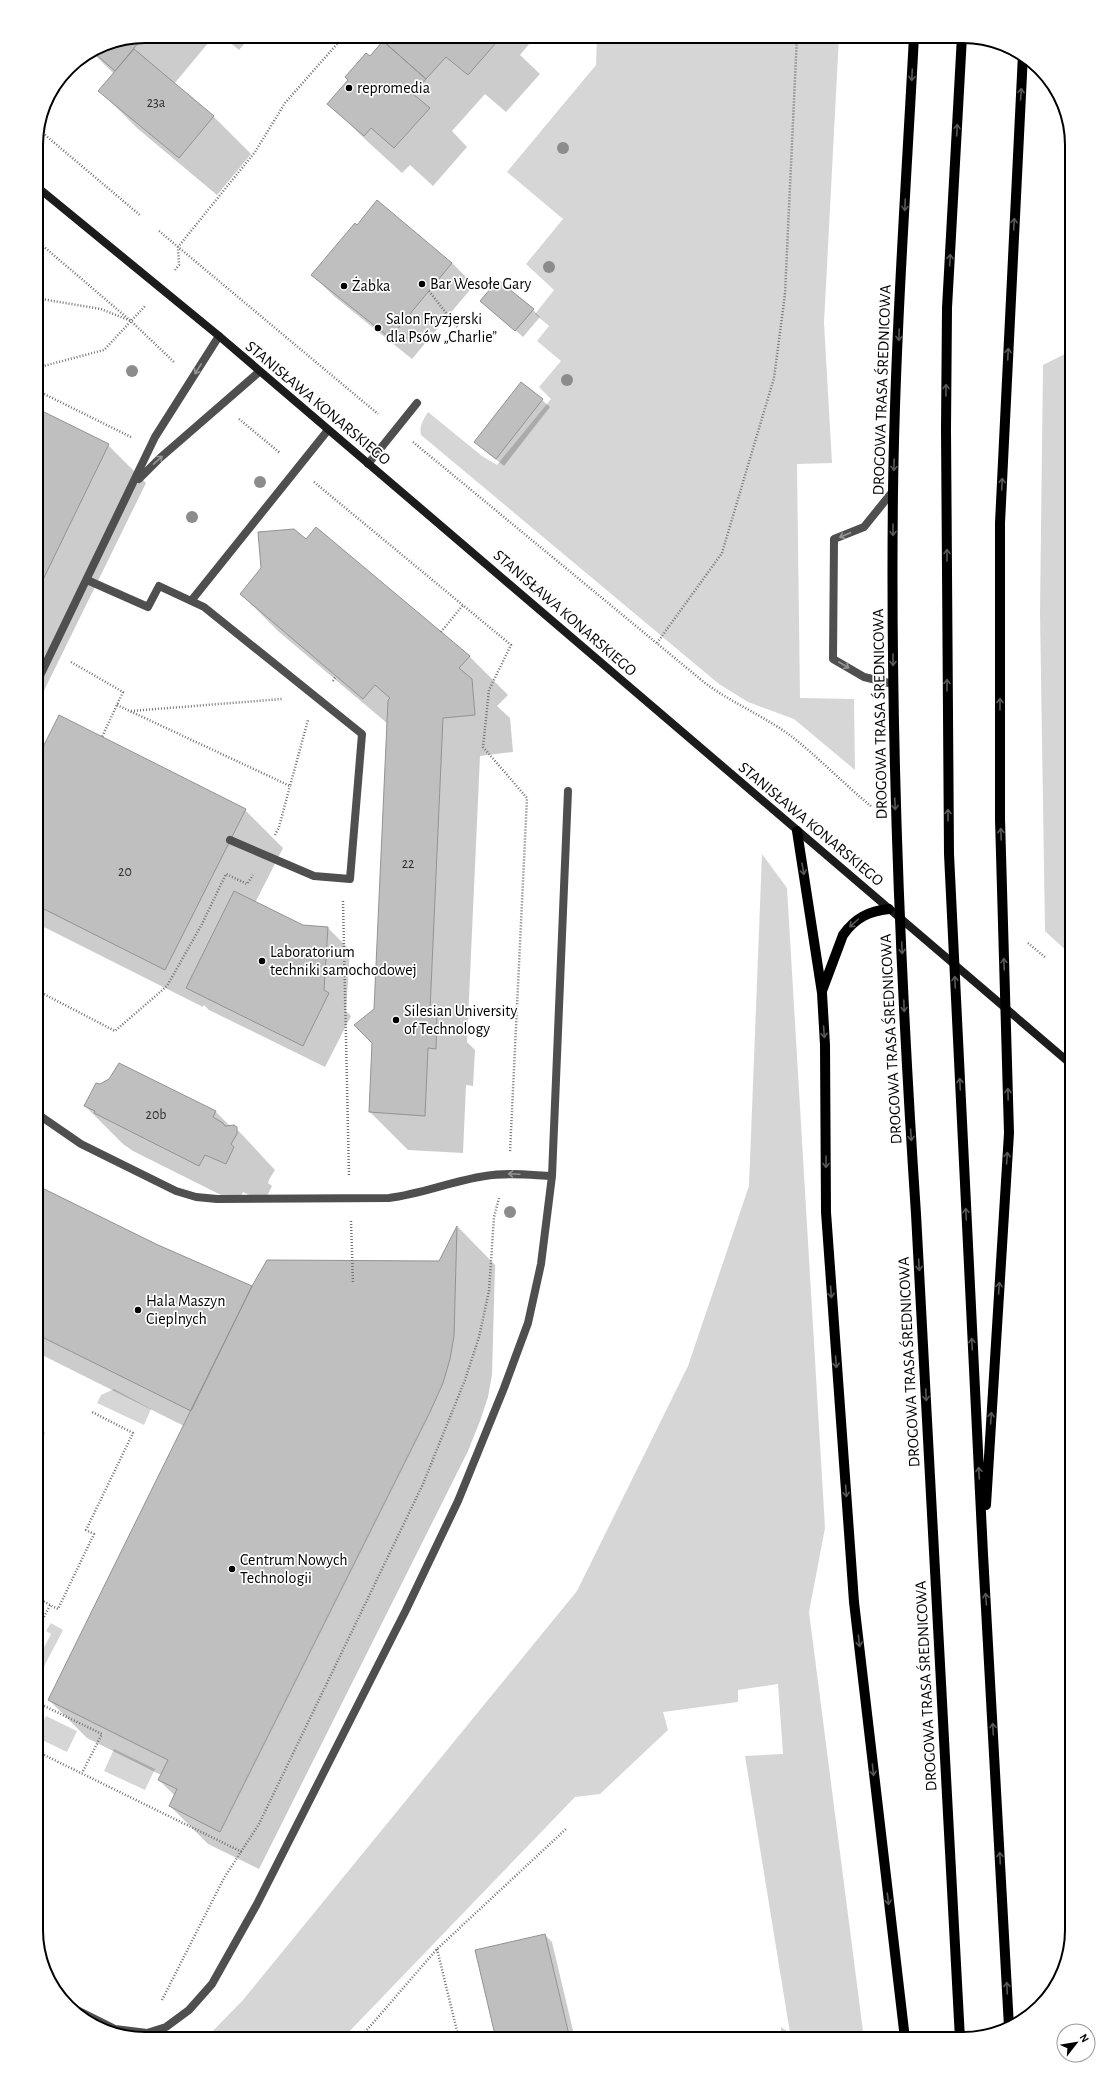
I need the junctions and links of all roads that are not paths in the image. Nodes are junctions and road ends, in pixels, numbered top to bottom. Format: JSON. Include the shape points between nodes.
{"nodes":[{"id":1,"x":914,"y":43,"type":"edge"},
{"id":2,"x":962,"y":43,"type":"edge"},
{"id":3,"x":1023,"y":62,"type":"edge"},
{"id":4,"x":43,"y":192,"type":"edge"},
{"id":5,"x":219,"y":336,"type":"junction"},
{"id":6,"x":259,"y":372,"type":"junction"},
{"id":7,"x":417,"y":403,"type":"dead end"},
{"id":8,"x":328,"y":430,"type":"junction"},
{"id":9,"x":368,"y":464,"type":"junction"},
{"id":10,"x":132,"y":489,"type":"junction"},
{"id":11,"x":893,"y":491,"type":"junction"},
{"id":12,"x":87,"y":580,"type":"junction"},
{"id":13,"x":191,"y":601,"type":"junction"},
{"id":14,"x":43,"y":670,"type":"edge"},
{"id":15,"x":893,"y":684,"type":"junction"},
{"id":16,"x":568,"y":790,"type":"dead end"},
{"id":17,"x":797,"y":831,"type":"junction"},
{"id":18,"x":230,"y":840,"type":"dead end"},
{"id":19,"x":889,"y":909,"type":"junction"},
{"id":20,"x":822,"y":993,"type":"junction"},
{"id":21,"x":1065,"y":1059,"type":"edge"},
{"id":22,"x":43,"y":1118,"type":"edge"},
{"id":23,"x":552,"y":1176,"type":"junction"},
{"id":24,"x":983,"y":1554,"type":"junction"},
{"id":25,"x":1009,"y":2021,"type":"edge"},
{"id":26,"x":150,"y":2032,"type":"edge"},
{"id":27,"x":904,"y":2032,"type":"edge"},
{"id":28,"x":960,"y":2032,"type":"edge"}],
"edges":[{"from":1,"to":11,"type":"main road","name":"DROGOWA TRASA ŚREDNICOWA","one_way":true},
{"from":24,"to":2,"type":"main road","one_way":true,"via":[[948,854],[947,308]]},
{"from":24,"to":3,"type":"main road","one_way":true,"via":[[1009,1133],[1000,819],[1000,523]]},
{"from":4,"to":5,"type":"street","name":"STANISŁAWA KONARSKIEGO"},
{"from":5,"to":6,"type":"street","name":"STANISŁAWA KONARSKIEGO"},
{"from":5,"to":10,"type":"street","one_way":true,"via":[[155,437]]},
{"from":6,"to":8,"type":"street","name":"STANISŁAWA KONARSKIEGO"},
{"from":10,"to":6,"type":"street","one_way":true,"via":[[160,458]]},
{"from":7,"to":9,"type":"street"},
{"from":8,"to":9,"type":"street","name":"STANISŁAWA KONARSKIEGO"},
{"from":8,"to":13,"type":"street"},
{"from":9,"to":17,"type":"street","name":"STANISŁAWA KONARSKIEGO"},
{"from":10,"to":12,"type":"street"},
{"from":11,"to":15,"type":"main road","name":"DROGOWA TRASA ŚREDNICOWA","one_way":true},
{"from":11,"to":15,"type":"street","one_way":true,"via":[[864,527],[834,540],[833,659],[864,677]]},
{"from":12,"to":13,"type":"street","via":[[148,607],[159,586]]},
{"from":12,"to":14,"type":"street"},
{"from":13,"to":18,"type":"street","via":[[204,607],[362,734],[350,879],[314,876]]},
{"from":15,"to":28,"type":"main road","name":"DROGOWA TRASA ŚREDNICOWA","one_way":true,"via":[[895,795],[908,1084]]},
{"from":16,"to":23,"type":"street"},
{"from":17,"to":19,"type":"street","name":"STANISŁAWA KONARSKIEGO"},
{"from":17,"to":20,"type":"main road","one_way":true},
{"from":19,"to":20,"type":"main road","one_way":true,"via":[[873,911],[849,927],[843,935]]},
{"from":19,"to":21,"type":"street","name":"STANISŁAWA KONARSKIEGO"},
{"from":20,"to":27,"type":"main road","one_way":true,"via":[[825,1045],[826,1212],[854,1602]]},
{"from":23,"to":22,"type":"street","one_way":true,"via":[[484,1176],[413,1195],[389,1198],[196,1197],[176,1191],[81,1144]]},
{"from":23,"to":26,"type":"street","via":[[542,1264],[528,1323],[458,1501],[268,1883],[212,1984],[189,2010],[166,2027]]},
{"from":25,"to":24,"type":"main road","one_way":true}]}
